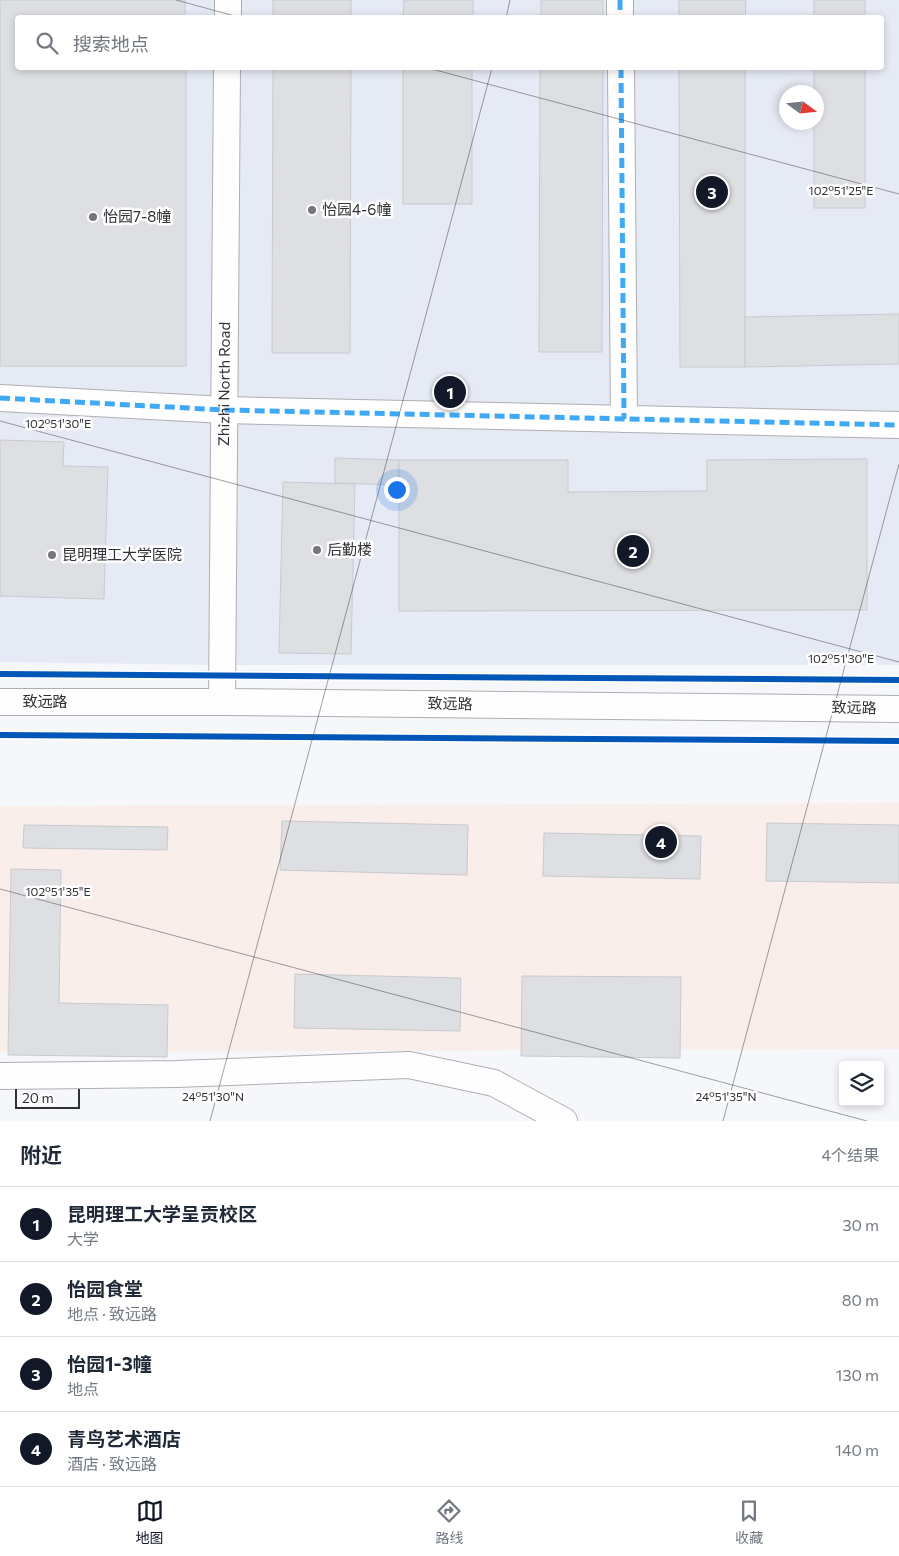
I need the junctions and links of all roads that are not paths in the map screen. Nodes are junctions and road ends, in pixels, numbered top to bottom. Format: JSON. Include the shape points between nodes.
{"nodes":[{"id":1,"x":228,"y":0,"type":"edge"},
{"id":2,"x":620,"y":0,"type":"edge"},
{"id":3,"x":228,"y":15,"type":"edge"},
{"id":4,"x":620,"y":15,"type":"edge"},
{"id":5,"x":227,"y":70,"type":"edge"},
{"id":6,"x":621,"y":70,"type":"edge"},
{"id":7,"x":0,"y":398,"type":"edge"},
{"id":8,"x":225,"y":410,"type":"junction"},
{"id":9,"x":624,"y":419,"type":"junction"},
{"id":10,"x":899,"y":425,"type":"edge"},
{"id":11,"x":0,"y":702,"type":"edge"},
{"id":12,"x":222,"y":702,"type":"junction"},
{"id":13,"x":899,"y":709,"type":"edge"},
{"id":14,"x":0,"y":1076,"type":"edge"},
{"id":15,"x":564,"y":1121,"type":"edge"}],
"edges":[{"from":1,"to":3,"type":"street"},
{"from":2,"to":4,"type":"street"},
{"from":5,"to":8,"type":"street","name":"Zhizhi North Road"},
{"from":6,"to":9,"type":"street"},
{"from":7,"to":8,"type":"street"},
{"from":8,"to":9,"type":"street"},
{"from":8,"to":12,"type":"street","name":"Zhizhi North Road"},
{"from":9,"to":10,"type":"street"},
{"from":11,"to":12,"type":"street","name":"致远路"},
{"from":12,"to":13,"type":"street","name":"致远路"},
{"from":14,"to":15,"type":"street","via":[[176,1074],[409,1065],[494,1082]]}]}
